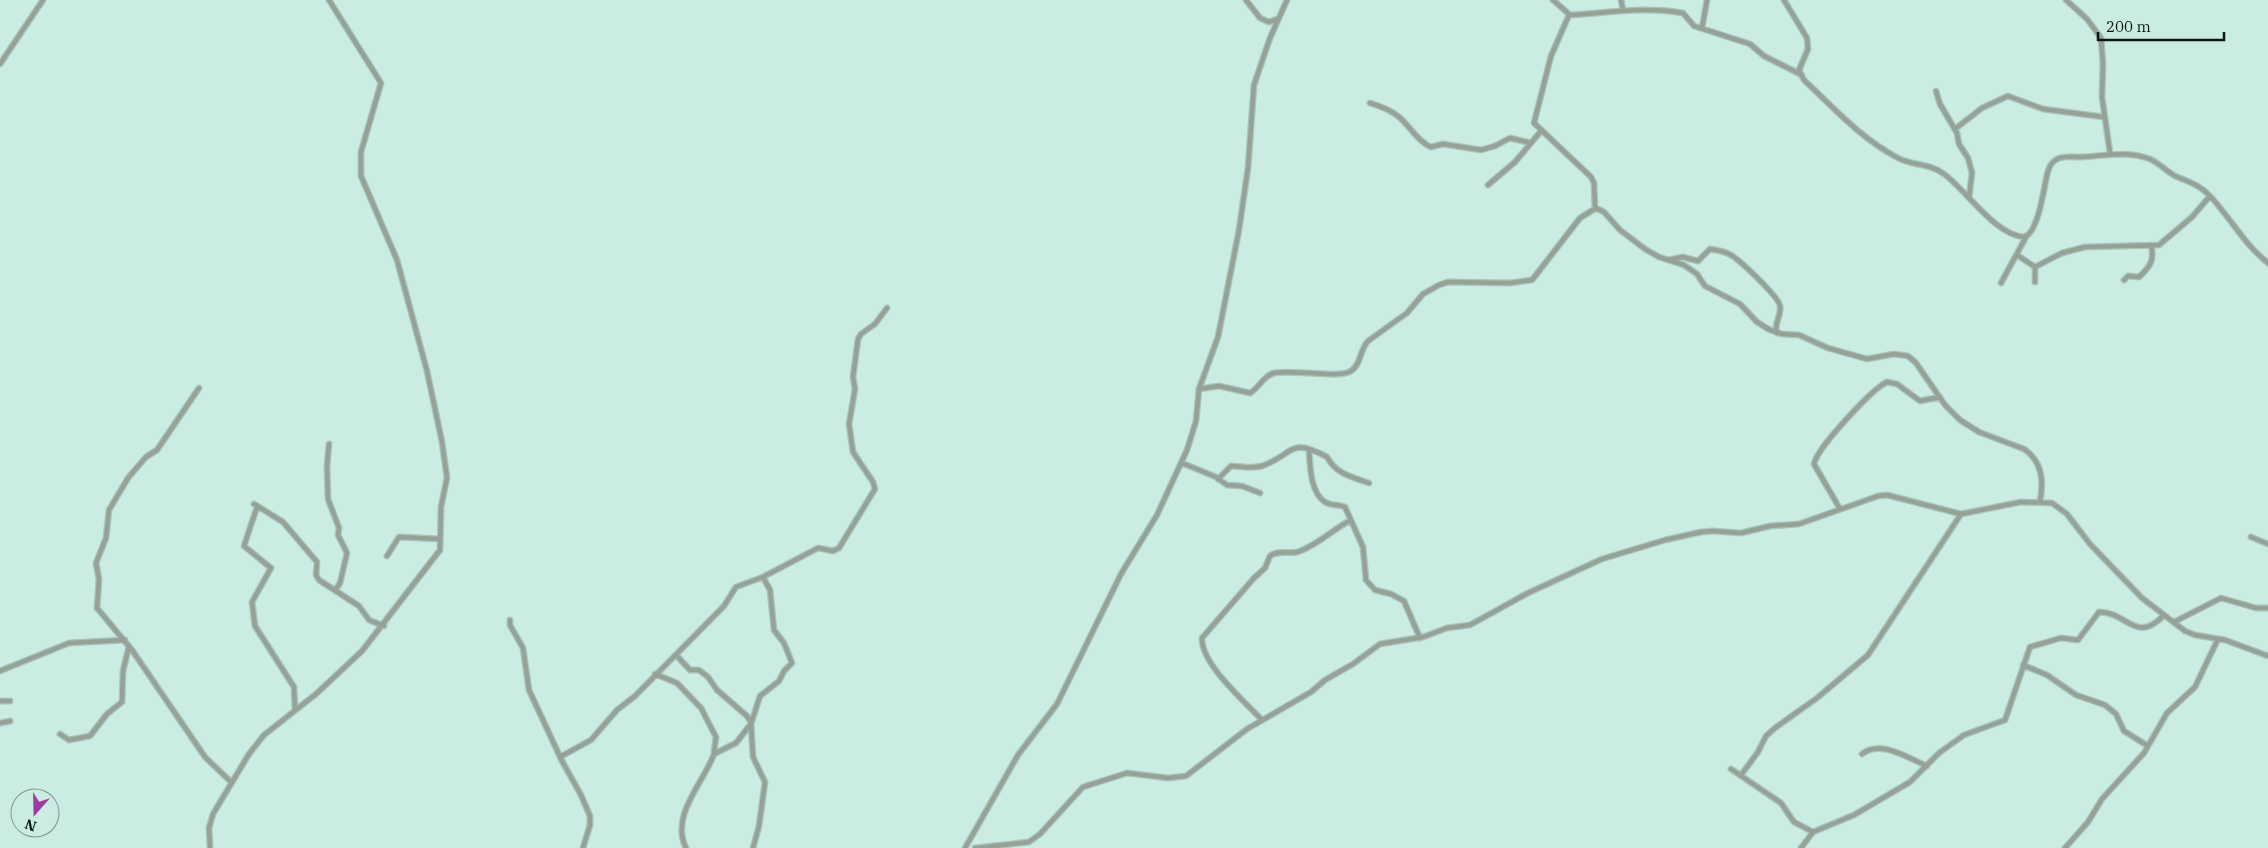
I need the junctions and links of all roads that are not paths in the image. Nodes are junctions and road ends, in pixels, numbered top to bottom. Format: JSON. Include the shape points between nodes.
{"nodes":[{"id":1,"x":44,"y":0,"type":"edge"},
{"id":2,"x":329,"y":0,"type":"edge"},
{"id":3,"x":1246,"y":0,"type":"edge"},
{"id":4,"x":1287,"y":0,"type":"edge"},
{"id":5,"x":1553,"y":0,"type":"edge"},
{"id":6,"x":1621,"y":0,"type":"edge"},
{"id":7,"x":1707,"y":0,"type":"edge"},
{"id":8,"x":1784,"y":0,"type":"edge"},
{"id":9,"x":2066,"y":0,"type":"edge"},
{"id":10,"x":1623,"y":10,"type":"junction"},
{"id":11,"x":1569,"y":15,"type":"junction"},
{"id":12,"x":1279,"y":17,"type":"junction"},
{"id":13,"x":1702,"y":28,"type":"junction"},
{"id":14,"x":0,"y":64,"type":"edge"},
{"id":15,"x":1800,"y":74,"type":"junction"},
{"id":16,"x":1936,"y":91,"type":"dead end"},
{"id":17,"x":1370,"y":103,"type":"dead end"},
{"id":18,"x":2104,"y":117,"type":"junction"},
{"id":19,"x":1955,"y":129,"type":"junction"},
{"id":20,"x":1541,"y":131,"type":"junction"},
{"id":21,"x":1531,"y":143,"type":"junction"},
{"id":22,"x":2110,"y":153,"type":"junction"},
{"id":23,"x":1488,"y":185,"type":"dead end"},
{"id":24,"x":2210,"y":196,"type":"junction"},
{"id":25,"x":1969,"y":198,"type":"junction"},
{"id":26,"x":1595,"y":208,"type":"junction"},
{"id":27,"x":2026,"y":237,"type":"junction"},
{"id":28,"x":2150,"y":245,"type":"junction"},
{"id":29,"x":2017,"y":255,"type":"junction"},
{"id":30,"x":1668,"y":260,"type":"junction"},
{"id":31,"x":2268,"y":263,"type":"edge"},
{"id":32,"x":2034,"y":267,"type":"junction"},
{"id":33,"x":2124,"y":280,"type":"dead end"},
{"id":34,"x":2034,"y":282,"type":"dead end"},
{"id":35,"x":2001,"y":283,"type":"dead end"},
{"id":36,"x":887,"y":308,"type":"dead end"},
{"id":37,"x":1777,"y":333,"type":"junction"},
{"id":38,"x":199,"y":388,"type":"dead end"},
{"id":39,"x":1199,"y":389,"type":"junction"},
{"id":40,"x":1940,"y":397,"type":"junction"},
{"id":41,"x":329,"y":444,"type":"dead end"},
{"id":42,"x":1309,"y":449,"type":"junction"},
{"id":43,"x":1182,"y":463,"type":"junction"},
{"id":44,"x":1218,"y":479,"type":"junction"},
{"id":45,"x":1370,"y":483,"type":"dead end"},
{"id":46,"x":1260,"y":493,"type":"dead end"},
{"id":47,"x":2040,"y":501,"type":"junction"},
{"id":48,"x":1840,"y":509,"type":"junction"},
{"id":49,"x":1961,"y":514,"type":"junction"},
{"id":50,"x":1351,"y":520,"type":"junction"},
{"id":51,"x":2251,"y":537,"type":"dead end"},
{"id":52,"x":440,"y":539,"type":"junction"},
{"id":53,"x":2268,"y":544,"type":"edge"},
{"id":54,"x":387,"y":556,"type":"dead end"},
{"id":55,"x":763,"y":577,"type":"junction"},
{"id":56,"x":336,"y":589,"type":"junction"},
{"id":57,"x":2268,"y":608,"type":"edge"},
{"id":58,"x":2164,"y":615,"type":"junction"},
{"id":59,"x":510,"y":620,"type":"dead end"},
{"id":60,"x":2174,"y":622,"type":"junction"},
{"id":61,"x":384,"y":626,"type":"junction"},
{"id":62,"x":1420,"y":638,"type":"junction"},
{"id":63,"x":2218,"y":638,"type":"junction"},
{"id":64,"x":124,"y":640,"type":"junction"},
{"id":65,"x":129,"y":646,"type":"junction"},
{"id":66,"x":676,"y":655,"type":"junction"},
{"id":67,"x":2268,"y":656,"type":"edge"},
{"id":68,"x":2023,"y":665,"type":"junction"},
{"id":69,"x":0,"y":671,"type":"edge"},
{"id":70,"x":655,"y":674,"type":"junction"},
{"id":71,"x":10,"y":700,"type":"dead end"},
{"id":72,"x":0,"y":701,"type":"edge"},
{"id":73,"x":295,"y":710,"type":"junction"},
{"id":74,"x":1262,"y":720,"type":"junction"},
{"id":75,"x":10,"y":721,"type":"dead end"},
{"id":76,"x":0,"y":723,"type":"edge"},
{"id":77,"x":751,"y":724,"type":"junction"},
{"id":78,"x":60,"y":734,"type":"dead end"},
{"id":79,"x":2148,"y":746,"type":"junction"},
{"id":80,"x":714,"y":754,"type":"junction"},
{"id":81,"x":1862,"y":754,"type":"dead end"},
{"id":82,"x":560,"y":757,"type":"junction"},
{"id":83,"x":1927,"y":766,"type":"junction"},
{"id":84,"x":1731,"y":769,"type":"dead end"},
{"id":85,"x":1740,"y":775,"type":"junction"},
{"id":86,"x":231,"y":782,"type":"junction"},
{"id":87,"x":1813,"y":832,"type":"junction"},
{"id":88,"x":210,"y":848,"type":"edge"},
{"id":89,"x":583,"y":848,"type":"edge"},
{"id":90,"x":686,"y":848,"type":"edge"},
{"id":91,"x":753,"y":848,"type":"edge"},
{"id":92,"x":965,"y":848,"type":"edge"},
{"id":93,"x":975,"y":848,"type":"edge"},
{"id":94,"x":1801,"y":848,"type":"edge"},
{"id":95,"x":2065,"y":848,"type":"edge"}],
"edges":[{"from":1,"to":14,"type":"street"},
{"from":2,"to":52,"type":"street","via":[[381,84],[360,152],[361,176],[395,254],[427,370],[446,471]]},
{"from":3,"to":12,"type":"street","via":[[1265,21]]},
{"from":4,"to":12,"type":"street"},
{"from":5,"to":11,"type":"street"},
{"from":6,"to":10,"type":"street"},
{"from":7,"to":13,"type":"street"},
{"from":8,"to":15,"type":"street","via":[[1807,38],[1808,48],[1799,68]]},
{"from":9,"to":18,"type":"street","via":[[2087,19],[2101,38]]},
{"from":10,"to":11,"type":"street"},
{"from":10,"to":13,"type":"street","via":[[1671,9],[1684,13],[1692,25]]},
{"from":11,"to":20,"type":"street","via":[[1555,44],[1534,117],[1534,123]]},
{"from":12,"to":39,"type":"street","via":[[1254,85],[1248,168],[1239,230],[1216,343]]},
{"from":13,"to":15,"type":"street","via":[[1750,44],[1764,56]]},
{"from":15,"to":25,"type":"street","via":[[1861,134],[1900,159],[1940,171]]},
{"from":16,"to":19,"type":"street"},
{"from":17,"to":21,"type":"street","via":[[1399,117],[1410,132],[1431,147],[1443,144],[1481,150],[1510,138]]},
{"from":18,"to":19,"type":"street","via":[[2048,110],[2008,96],[1970,115]]},
{"from":18,"to":22,"type":"street"},
{"from":19,"to":25,"type":"street","via":[[1958,144],[1968,158],[1972,173]]},
{"from":20,"to":21,"type":"street"},
{"from":20,"to":26,"type":"street","via":[[1591,177]]},
{"from":21,"to":23,"type":"street"},
{"from":22,"to":24,"type":"street","via":[[2151,160],[2196,184]]},
{"from":22,"to":27,"type":"street","via":[[2053,160],[2032,230]]},
{"from":24,"to":28,"type":"street","via":[[2168,238],[2159,245]]},
{"from":24,"to":31,"type":"street","via":[[2246,243]]},
{"from":25,"to":27,"type":"street","via":[[1983,213],[2010,232]]},
{"from":26,"to":30,"type":"street","via":[[1604,212],[1620,230],[1645,249]]},
{"from":26,"to":39,"type":"street","via":[[1580,218],[1534,279],[1504,283],[1448,282],[1433,288],[1407,313],[1368,341],[1350,372],[1275,373],[1264,378],[1250,393],[1219,386]]},
{"from":27,"to":29,"type":"street"},
{"from":28,"to":32,"type":"street","via":[[2082,247]]},
{"from":28,"to":33,"type":"street","via":[[2152,263],[2141,276],[2128,276]]},
{"from":29,"to":32,"type":"street"},
{"from":29,"to":35,"type":"street"},
{"from":30,"to":37,"type":"street","via":[[1690,268],[1705,286],[1740,304],[1761,325]]},
{"from":30,"to":37,"type":"street","via":[[1683,257],[1699,261],[1710,249],[1735,258],[1780,303],[1775,327]]},
{"from":32,"to":34,"type":"street"},
{"from":36,"to":55,"type":"street","via":[[858,339],[852,377],[855,389],[849,424],[853,452],[873,482],[874,490],[838,550],[818,548]]},
{"from":37,"to":40,"type":"street","via":[[1799,335],[1828,348],[1867,359],[1904,354],[1916,362]]},
{"from":38,"to":64,"type":"street","via":[[157,450],[146,457],[128,478],[109,510],[106,538],[96,563],[96,604]]},
{"from":39,"to":43,"type":"street","via":[[1196,421]]},
{"from":40,"to":47,"type":"street","via":[[1951,413],[1972,428],[2030,454],[2042,478]]},
{"from":40,"to":48,"type":"street","via":[[1920,400],[1897,384],[1887,382],[1840,427],[1814,464]]},
{"from":41,"to":56,"type":"street","via":[[328,499],[339,528],[338,535],[347,553]]},
{"from":42,"to":44,"type":"street","via":[[1292,448],[1258,467],[1231,466]]},
{"from":42,"to":45,"type":"street","via":[[1327,457],[1342,473]]},
{"from":42,"to":50,"type":"street","via":[[1311,472],[1318,494],[1328,504],[1345,507]]},
{"from":43,"to":44,"type":"street"},
{"from":43,"to":92,"type":"street","via":[[1157,515],[1115,585],[1057,704],[1018,755]]},
{"from":44,"to":46,"type":"street","via":[[1227,485]]},
{"from":47,"to":49,"type":"street","via":[[2011,503]]},
{"from":47,"to":58,"type":"street","via":[[2061,508],[2122,579]]},
{"from":48,"to":49,"type":"street","via":[[1887,495]]},
{"from":48,"to":62,"type":"street","via":[[1799,524],[1770,526],[1741,534],[1713,530],[1701,532],[1607,557],[1528,593],[1470,625],[1447,628]]},
{"from":49,"to":85,"type":"street","via":[[1868,655],[1818,698],[1774,728]]},
{"from":50,"to":62,"type":"street","via":[[1363,547],[1366,580],[1374,590],[1404,601]]},
{"from":50,"to":74,"type":"street","via":[[1299,551],[1276,552],[1270,556],[1266,568],[1202,638],[1213,666]]},
{"from":51,"to":53,"type":"street"},
{"from":52,"to":54,"type":"street","via":[[398,537]]},
{"from":52,"to":61,"type":"street","via":[[437,556],[414,582]]},
{"from":55,"to":66,"type":"street","via":[[736,587],[724,606]]},
{"from":55,"to":77,"type":"street","via":[[770,590],[774,630],[784,643],[792,663],[779,681],[760,696]]},
{"from":56,"to":61,"type":"street","via":[[359,606],[367,618]]},
{"from":56,"to":73,"type":"street","via":[[319,580],[317,562],[286,525],[255,505],[244,546],[271,568],[252,602],[256,626],[294,687]]},
{"from":57,"to":60,"type":"street","via":[[2221,598]]},
{"from":58,"to":60,"type":"street"},
{"from":58,"to":68,"type":"street","via":[[2144,628],[2099,612],[2078,640],[2061,638],[2030,647]]},
{"from":59,"to":82,"type":"street","via":[[523,648],[529,690]]},
{"from":60,"to":63,"type":"street","via":[[2189,633]]},
{"from":61,"to":73,"type":"street","via":[[347,667]]},
{"from":62,"to":74,"type":"street","via":[[1380,644],[1311,692]]},
{"from":63,"to":67,"type":"street"},
{"from":63,"to":79,"type":"street","via":[[2195,687],[2167,713]]},
{"from":64,"to":65,"type":"street"},
{"from":64,"to":69,"type":"street","via":[[69,643]]},
{"from":65,"to":78,"type":"street","via":[[120,706],[107,714],[90,736],[70,740]]},
{"from":65,"to":86,"type":"street","via":[[205,757]]},
{"from":66,"to":70,"type":"street"},
{"from":66,"to":77,"type":"street","via":[[690,670],[699,670],[708,677]]},
{"from":68,"to":79,"type":"street","via":[[2047,675],[2076,695],[2105,705],[2116,714],[2124,731]]},
{"from":68,"to":83,"type":"street","via":[[2005,720],[1964,735],[1944,748]]},
{"from":70,"to":80,"type":"street","via":[[678,683],[701,708],[716,738]]},
{"from":70,"to":82,"type":"street","via":[[617,710],[592,740]]},
{"from":71,"to":72,"type":"street"},
{"from":73,"to":86,"type":"street","via":[[264,735]]},
{"from":74,"to":93,"type":"street","via":[[1186,776],[1168,778],[1127,773],[1089,783],[1029,842]]},
{"from":75,"to":76,"type":"street"},
{"from":77,"to":80,"type":"street","via":[[736,743]]},
{"from":77,"to":91,"type":"street","via":[[753,756],[765,782]]},
{"from":79,"to":95,"type":"street"},
{"from":80,"to":90,"type":"street","via":[[680,828]]},
{"from":81,"to":83,"type":"street","via":[[1868,749],[1883,749]]},
{"from":82,"to":89,"type":"street","via":[[582,795],[591,820]]},
{"from":83,"to":87,"type":"street","via":[[1910,782],[1865,810]]},
{"from":84,"to":85,"type":"street"},
{"from":85,"to":87,"type":"street","via":[[1783,805],[1794,822]]},
{"from":86,"to":88,"type":"street","via":[[210,822]]},
{"from":87,"to":94,"type":"street"}]}
